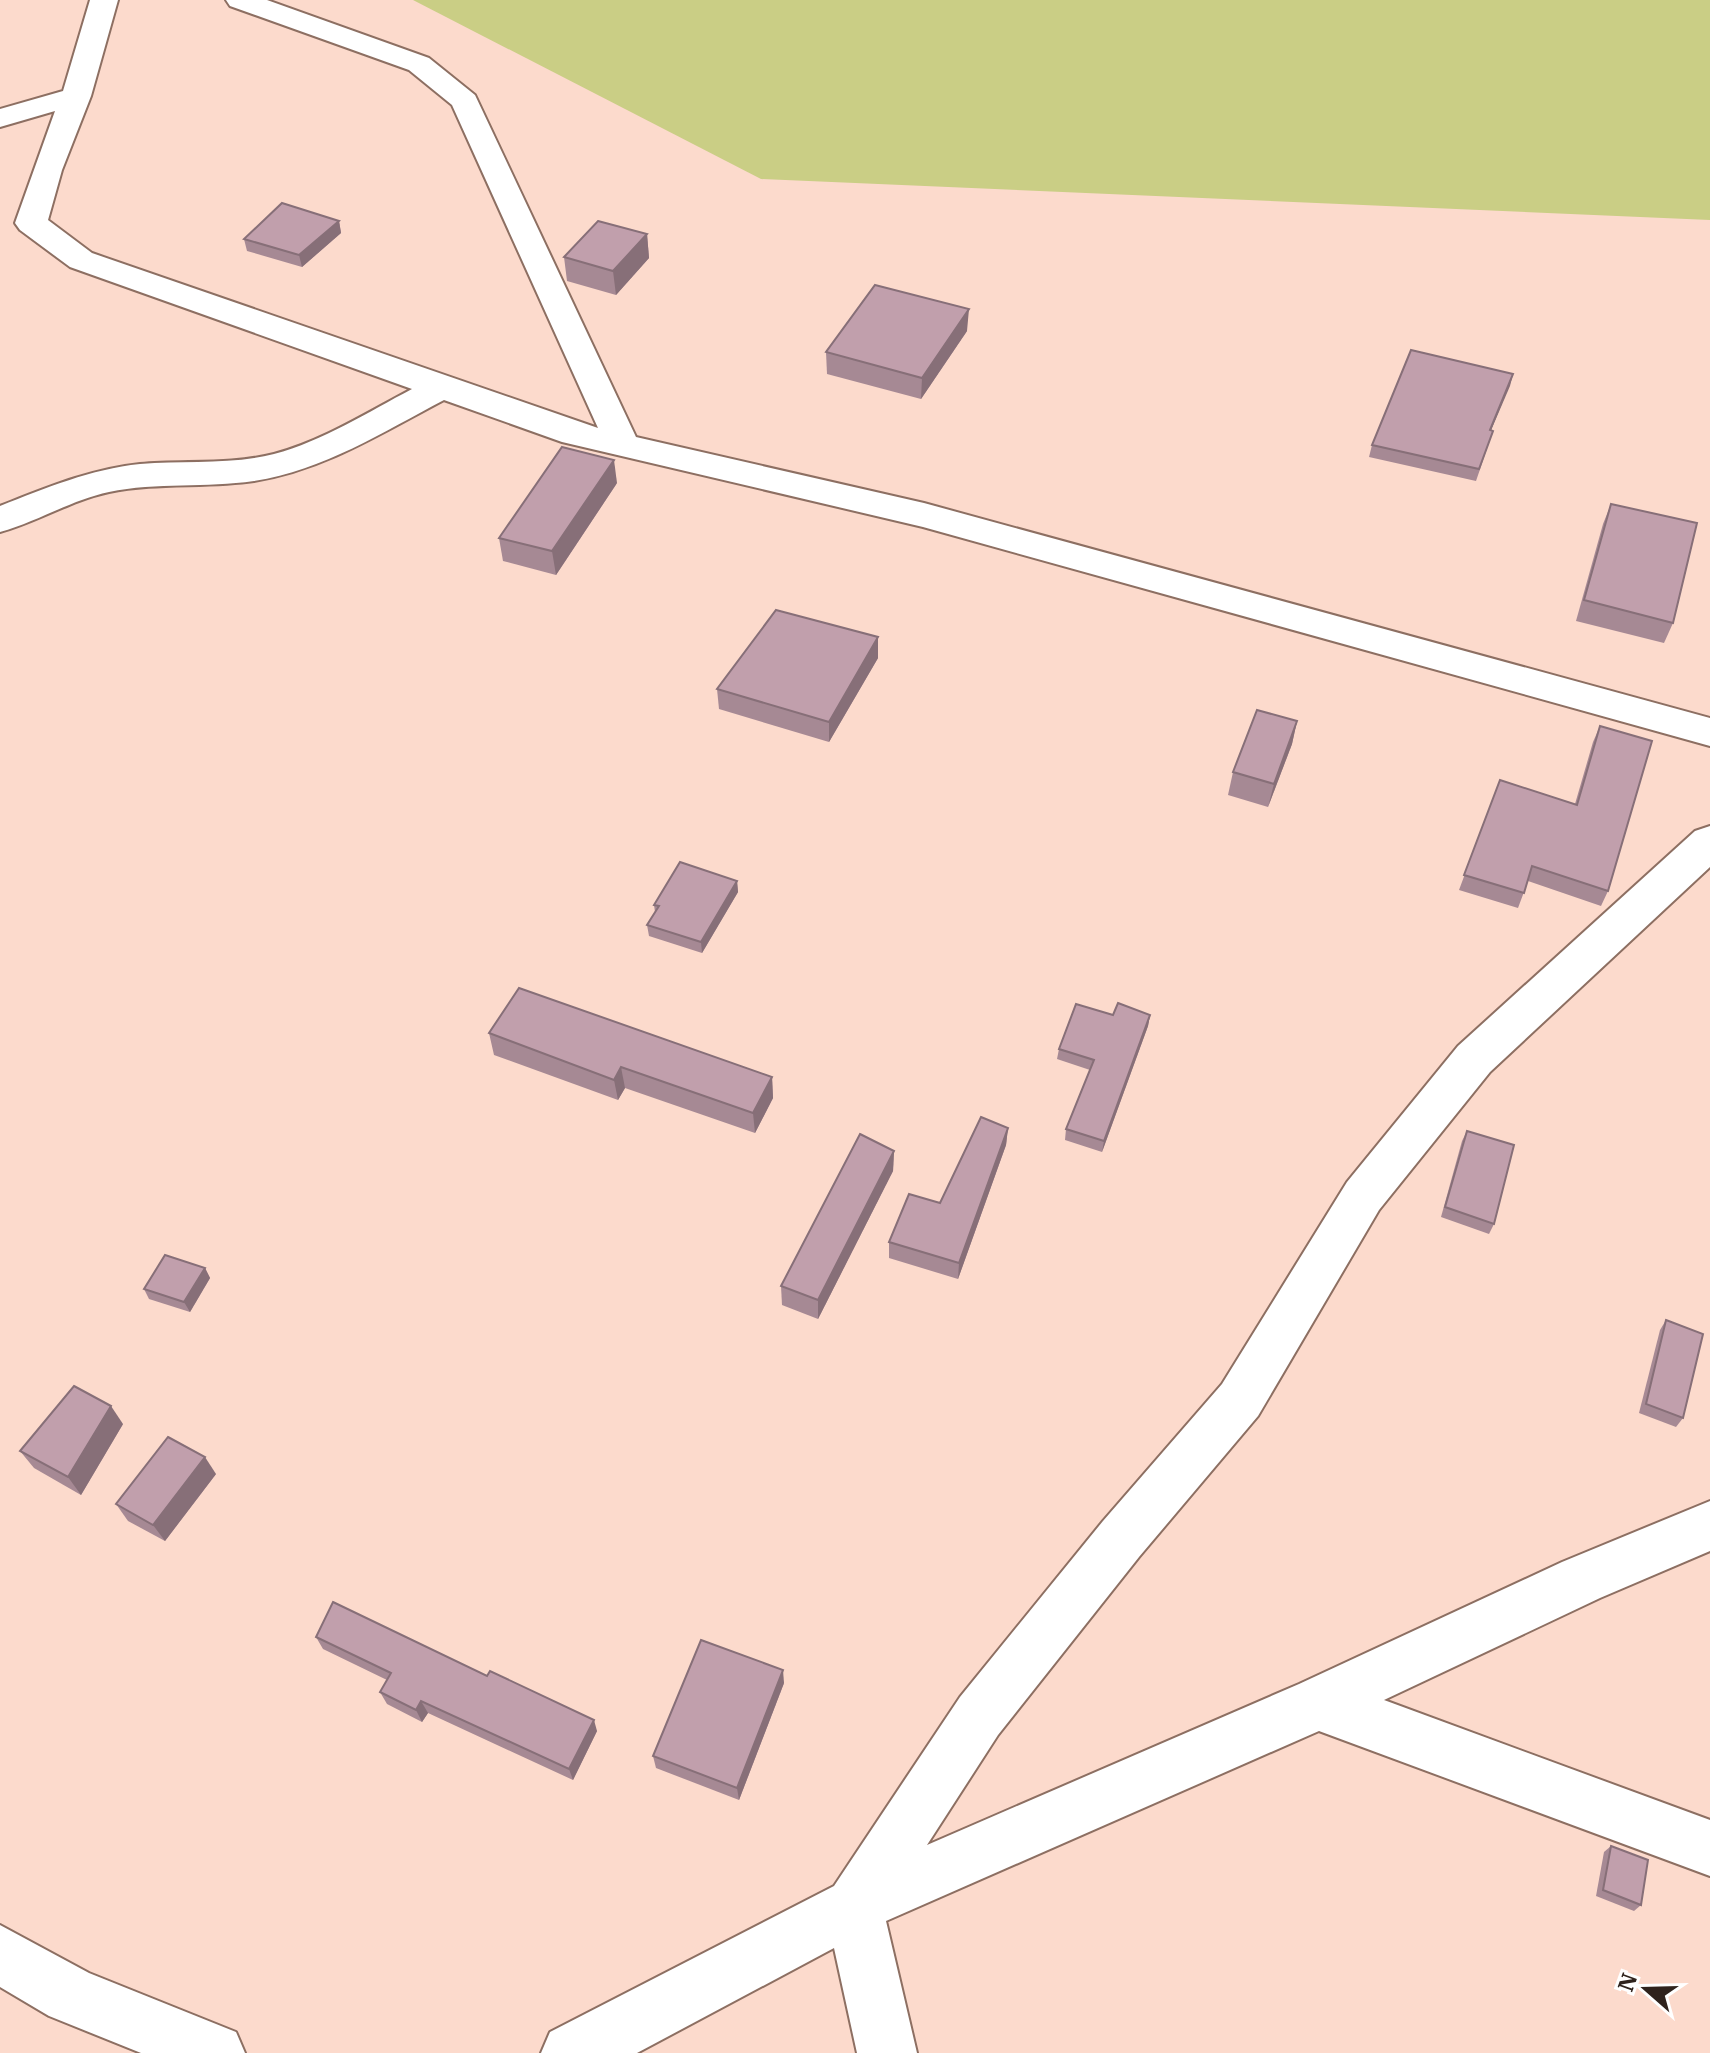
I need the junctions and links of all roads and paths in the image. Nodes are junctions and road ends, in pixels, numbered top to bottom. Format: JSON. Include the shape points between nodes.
{"nodes":[{"id":1,"x":104,"y":0,"type":"edge"},
{"id":2,"x":240,"y":0,"type":"edge"},
{"id":3,"x":76,"y":96,"type":"junction"},
{"id":4,"x":0,"y":118,"type":"edge"},
{"id":5,"x":442,"y":387,"type":"junction"},
{"id":6,"x":623,"y":446,"type":"junction"},
{"id":7,"x":0,"y":520,"type":"edge"},
{"id":8,"x":1710,"y":732,"type":"edge"},
{"id":9,"x":1710,"y":842,"type":"edge"},
{"id":10,"x":1710,"y":1526,"type":"edge"},
{"id":11,"x":1318,"y":1703,"type":"junction"},
{"id":12,"x":1710,"y":1848,"type":"edge"},
{"id":13,"x":854,"y":1906,"type":"junction"},
{"id":14,"x":0,"y":1954,"type":"edge"},
{"id":15,"x":215,"y":2053,"type":"edge"},
{"id":16,"x":571,"y":2053,"type":"edge"},
{"id":17,"x":887,"y":2053,"type":"edge"}],
"edges":[{"from":1,"to":3,"type":"street"},
{"from":2,"to":6,"type":"street","via":[[419,64],[465,101]]},
{"from":3,"to":4,"type":"street"},
{"from":3,"to":5,"type":"street","via":[[31,223],[81,260]]},
{"from":5,"to":6,"type":"street"},
{"from":5,"to":7,"type":"street","via":[[307,456],[219,474],[123,478]]},
{"from":6,"to":8,"type":"street","via":[[924,515]]},
{"from":9,"to":13,"type":"street","via":[[1474,1059],[1363,1196],[1240,1400],[979,1716]]},
{"from":10,"to":11,"type":"street"},
{"from":11,"to":12,"type":"street"},
{"from":11,"to":13,"type":"street"},
{"from":13,"to":16,"type":"street"},
{"from":13,"to":17,"type":"street"},
{"from":14,"to":15,"type":"street","via":[[70,1995]]}]}
